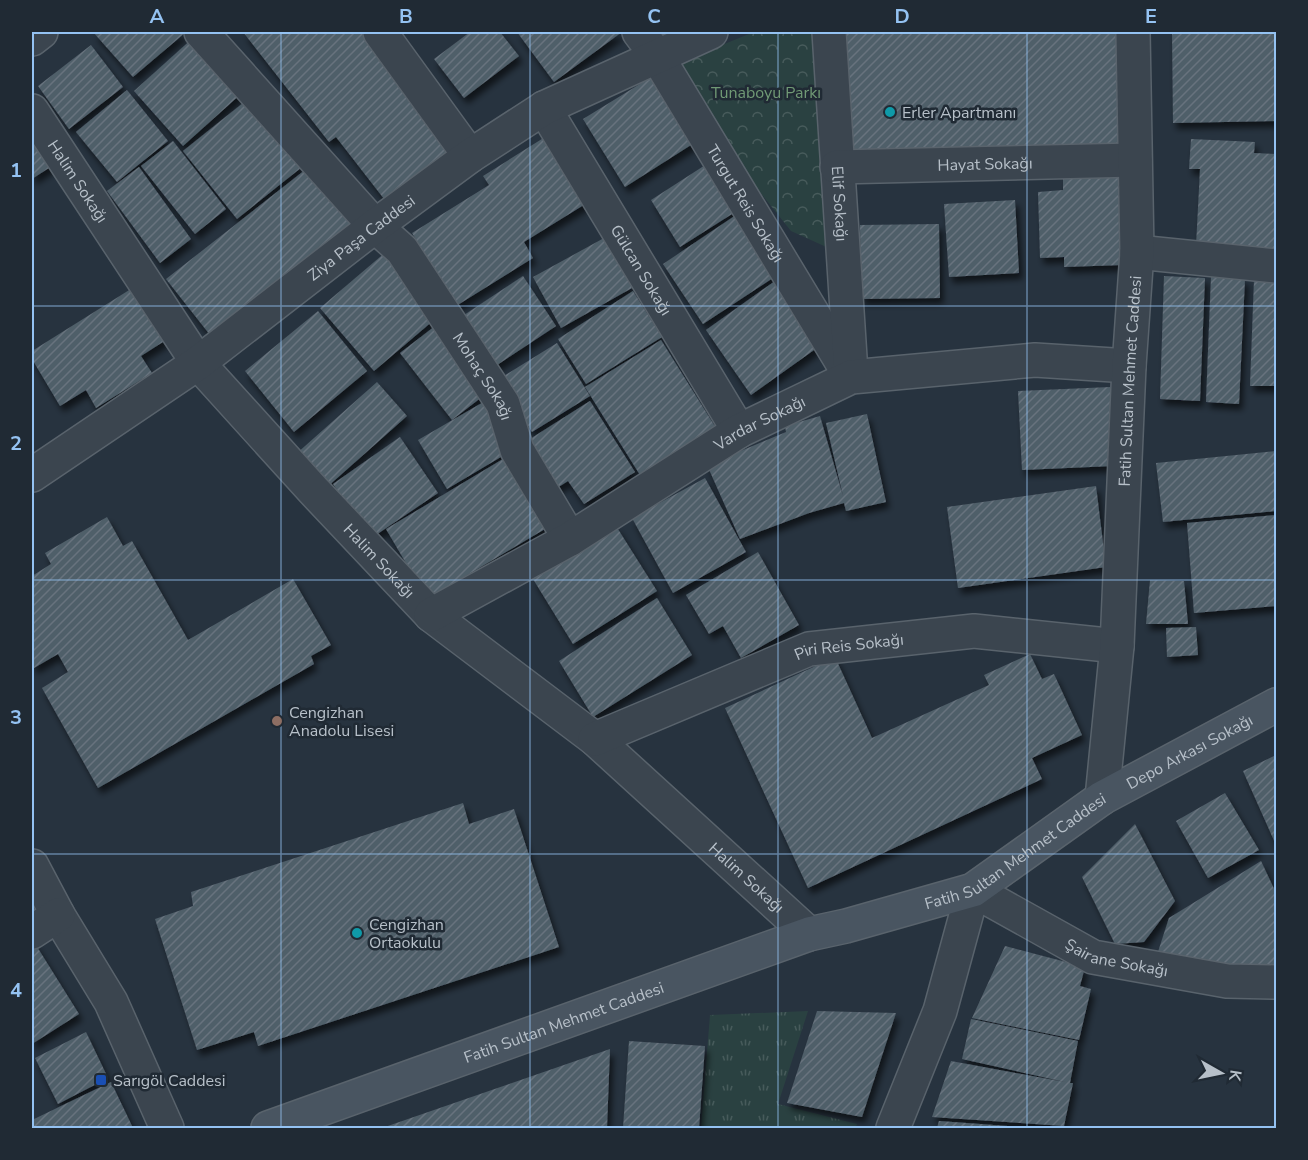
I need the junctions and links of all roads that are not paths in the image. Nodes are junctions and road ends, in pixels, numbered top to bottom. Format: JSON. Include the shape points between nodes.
{"nodes":[{"id":1,"x":41,"y":32,"type":"edge"},
{"id":2,"x":201,"y":32,"type":"edge"},
{"id":3,"x":380,"y":32,"type":"edge"},
{"id":4,"x":711,"y":32,"type":"edge"},
{"id":5,"x":830,"y":32,"type":"edge"},
{"id":6,"x":1133,"y":32,"type":"edge"},
{"id":7,"x":32,"y":39,"type":"edge"},
{"id":8,"x":648,"y":44,"type":"edge"},
{"id":9,"x":544,"y":108,"type":"junction"},
{"id":10,"x":32,"y":111,"type":"edge"},
{"id":11,"x":470,"y":156,"type":"junction"},
{"id":12,"x":1135,"y":160,"type":"junction"},
{"id":13,"x":837,"y":167,"type":"junction"},
{"id":14,"x":375,"y":226,"type":"junction"},
{"id":15,"x":1137,"y":252,"type":"junction"},
{"id":16,"x":1276,"y":266,"type":"edge"},
{"id":17,"x":198,"y":363,"type":"junction"},
{"id":18,"x":1129,"y":366,"type":"junction"},
{"id":19,"x":851,"y":377,"type":"junction"},
{"id":20,"x":739,"y":431,"type":"junction"},
{"id":21,"x":32,"y":475,"type":"edge"},
{"id":22,"x":570,"y":539,"type":"junction"},
{"id":23,"x":431,"y":615,"type":"junction"},
{"id":24,"x":1117,"y":646,"type":"junction"},
{"id":25,"x":1276,"y":705,"type":"edge"},
{"id":26,"x":595,"y":739,"type":"junction"},
{"id":27,"x":1102,"y":798,"type":"junction"},
{"id":28,"x":32,"y":866,"type":"edge"},
{"id":29,"x":973,"y":890,"type":"junction"},
{"id":30,"x":45,"y":923,"type":"edge"},
{"id":31,"x":810,"y":934,"type":"junction"},
{"id":32,"x":1276,"y":982,"type":"edge"},
{"id":33,"x":167,"y":1128,"type":"edge"},
{"id":34,"x":268,"y":1128,"type":"edge"},
{"id":35,"x":893,"y":1128,"type":"edge"}],
"edges":[{"from":1,"to":7,"type":"street"},
{"from":2,"to":14,"type":"street","name":"Mohaç Sokağı"},
{"from":3,"to":11,"type":"street"},
{"from":4,"to":8,"type":"street","name":"Ziya Paşa Caddesi"},
{"from":5,"to":13,"type":"street","name":"Elif Sokağı"},
{"from":6,"to":12,"type":"street","name":"Fatih Sultan Mehmet Caddesi"},
{"from":8,"to":9,"type":"street","name":"Ziya Paşa Caddesi"},
{"from":8,"to":19,"type":"street","name":"Turgut Reis Sokağı"},
{"from":9,"to":11,"type":"street","name":"Ziya Paşa Caddesi"},
{"from":9,"to":20,"type":"street","name":"Gülcan Sokağı"},
{"from":10,"to":17,"type":"street","name":"Halim Sokağı"},
{"from":11,"to":14,"type":"street","name":"Ziya Paşa Caddesi"},
{"from":12,"to":13,"type":"street","name":"Hayat Sokağı"},
{"from":12,"to":15,"type":"street","name":"Fatih Sultan Mehmet Caddesi"},
{"from":13,"to":19,"type":"street","name":"Elif Sokağı"},
{"from":14,"to":17,"type":"street","name":"Ziya Paşa Caddesi"},
{"from":14,"to":22,"type":"street","name":"Mohaç Sokağı","via":[[402,250],[503,404],[517,450]]},
{"from":15,"to":16,"type":"street"},
{"from":15,"to":18,"type":"street","name":"Fatih Sultan Mehmet Caddesi"},
{"from":17,"to":21,"type":"street","name":"Ziya Paşa Caddesi"},
{"from":17,"to":23,"type":"street","name":"Halim Sokağı"},
{"from":18,"to":19,"type":"street","name":"Vardar Sokağı","via":[[1035,360]]},
{"from":18,"to":24,"type":"street","name":"Fatih Sultan Mehmet Caddesi"},
{"from":19,"to":20,"type":"street","name":"Vardar Sokağı"},
{"from":20,"to":22,"type":"street","name":"Vardar Sokağı"},
{"from":22,"to":23,"type":"street","name":"Vardar Sokağı"},
{"from":23,"to":26,"type":"street","name":"Halim Sokağı"},
{"from":24,"to":26,"type":"street","name":"Piri Reis Sokağı","via":[[974,631],[809,650]]},
{"from":24,"to":27,"type":"street","name":"Fatih Sultan Mehmet Caddesi"},
{"from":25,"to":27,"type":"street","name":"Depo Arkası Sokağı"},
{"from":26,"to":31,"type":"street","name":"Halim Sokağı"},
{"from":27,"to":29,"type":"street","name":"Fatih Sultan Mehmet Caddesi"},
{"from":28,"to":30,"type":"street"},
{"from":29,"to":31,"type":"street","name":"Fatih Sultan Mehmet Caddesi"},
{"from":29,"to":32,"type":"street","name":"Şairane Sokağı","via":[[1093,957],[1227,981]]},
{"from":29,"to":35,"type":"street","via":[[940,1011]]},
{"from":30,"to":33,"type":"street","via":[[111,1002]]},
{"from":31,"to":34,"type":"street","name":"Fatih Sultan Mehmet Caddesi"}]}
